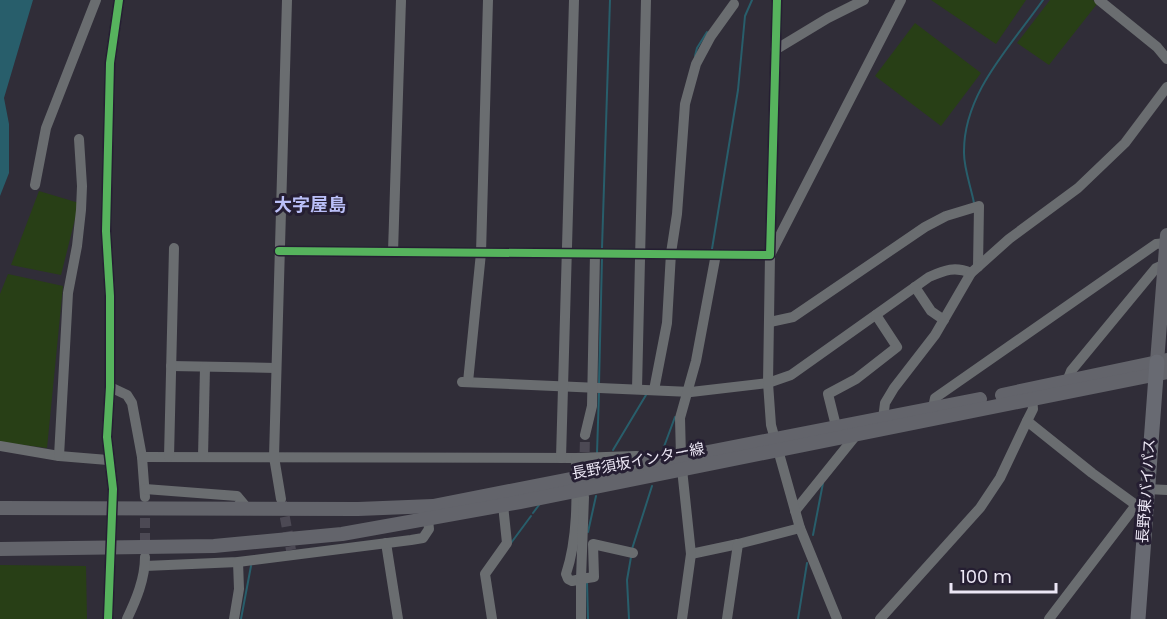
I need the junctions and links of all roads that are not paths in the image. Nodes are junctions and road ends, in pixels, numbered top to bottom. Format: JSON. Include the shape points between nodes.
{"nodes":[{"id":1,"x":96,"y":0,"type":"edge"},
{"id":2,"x":119,"y":0,"type":"edge"},
{"id":3,"x":287,"y":0,"type":"edge"},
{"id":4,"x":400,"y":0,"type":"edge"},
{"id":5,"x":488,"y":0,"type":"edge"},
{"id":6,"x":574,"y":0,"type":"edge"},
{"id":7,"x":646,"y":0,"type":"edge"},
{"id":8,"x":777,"y":0,"type":"edge"},
{"id":9,"x":864,"y":0,"type":"edge"},
{"id":10,"x":901,"y":0,"type":"edge"},
{"id":11,"x":1099,"y":0,"type":"edge"},
{"id":12,"x":734,"y":4,"type":"dead end"},
{"id":13,"x":775,"y":50,"type":"junction"},
{"id":14,"x":1167,"y":59,"type":"edge"},
{"id":15,"x":1167,"y":87,"type":"edge"},
{"id":16,"x":79,"y":139,"type":"dead end"},
{"id":17,"x":34,"y":185,"type":"dead end"},
{"id":18,"x":1167,"y":235,"type":"edge"},
{"id":19,"x":1166,"y":243,"type":"edge"},
{"id":20,"x":174,"y":248,"type":"dead end"},
{"id":21,"x":279,"y":251,"type":"junction"},
{"id":22,"x":393,"y":252,"type":"junction"},
{"id":23,"x":566,"y":252,"type":"junction"},
{"id":24,"x":481,"y":253,"type":"junction"},
{"id":25,"x":595,"y":253,"type":"junction"},
{"id":26,"x":641,"y":253,"type":"junction"},
{"id":27,"x":671,"y":253,"type":"junction"},
{"id":28,"x":716,"y":254,"type":"junction"},
{"id":29,"x":771,"y":255,"type":"junction"},
{"id":30,"x":1165,"y":264,"type":"junction"},
{"id":31,"x":975,"y":270,"type":"junction"},
{"id":32,"x":915,"y":287,"type":"junction"},
{"id":33,"x":876,"y":315,"type":"junction"},
{"id":34,"x":944,"y":320,"type":"junction"},
{"id":35,"x":770,"y":322,"type":"junction"},
{"id":36,"x":171,"y":366,"type":"junction"},
{"id":37,"x":206,"y":367,"type":"junction"},
{"id":38,"x":1162,"y":367,"type":"edge"},
{"id":39,"x":276,"y":368,"type":"junction"},
{"id":40,"x":1067,"y":381,"type":"junction"},
{"id":41,"x":768,"y":383,"type":"junction"},
{"id":42,"x":110,"y":387,"type":"junction"},
{"id":43,"x":562,"y":388,"type":"junction"},
{"id":44,"x":597,"y":388,"type":"junction"},
{"id":45,"x":637,"y":389,"type":"junction"},
{"id":46,"x":654,"y":390,"type":"junction"},
{"id":47,"x":687,"y":392,"type":"junction"},
{"id":48,"x":1032,"y":398,"type":"junction"},
{"id":49,"x":933,"y":408,"type":"junction"},
{"id":50,"x":883,"y":418,"type":"junction"},
{"id":51,"x":1027,"y":421,"type":"junction"},
{"id":52,"x":836,"y":426,"type":"junction"},
{"id":53,"x":857,"y":434,"type":"junction"},
{"id":54,"x":585,"y":435,"type":"tunnel mouth"},
{"id":55,"x":777,"y":445,"type":"junction"},
{"id":56,"x":0,"y":446,"type":"edge"},
{"id":57,"x":59,"y":456,"type":"junction"},
{"id":58,"x":142,"y":457,"type":"junction"},
{"id":59,"x":169,"y":457,"type":"junction"},
{"id":60,"x":203,"y":457,"type":"junction"},
{"id":61,"x":274,"y":457,"type":"junction"},
{"id":62,"x":561,"y":458,"type":"junction"},
{"id":63,"x":576,"y":458,"type":"junction"},
{"id":64,"x":108,"y":460,"type":"junction"},
{"id":65,"x":651,"y":463,"type":"junction"},
{"id":66,"x":682,"y":463,"type":"junction"},
{"id":67,"x":579,"y":488,"type":"junction"},
{"id":68,"x":1147,"y":489,"type":"junction"},
{"id":69,"x":1167,"y":490,"type":"edge"},
{"id":70,"x":281,"y":499,"type":"tunnel mouth"},
{"id":71,"x":503,"y":505,"type":"junction"},
{"id":72,"x":1142,"y":505,"type":"junction"},
{"id":73,"x":0,"y":508,"type":"edge"},
{"id":74,"x":109,"y":508,"type":"junction"},
{"id":75,"x":246,"y":508,"type":"junction"},
{"id":76,"x":795,"y":511,"type":"junction"},
{"id":77,"x":428,"y":520,"type":"junction"},
{"id":78,"x":800,"y":528,"type":"junction"},
{"id":79,"x":386,"y":543,"type":"junction"},
{"id":80,"x":738,"y":544,"type":"junction"},
{"id":81,"x":0,"y":549,"type":"edge"},
{"id":82,"x":108,"y":549,"type":"junction"},
{"id":83,"x":631,"y":553,"type":"dead end"},
{"id":84,"x":691,"y":554,"type":"junction"},
{"id":85,"x":238,"y":562,"type":"junction"},
{"id":86,"x":585,"y":579,"type":"junction"},
{"id":87,"x":108,"y":619,"type":"edge"},
{"id":88,"x":128,"y":619,"type":"edge"},
{"id":89,"x":234,"y":619,"type":"edge"},
{"id":90,"x":398,"y":619,"type":"edge"},
{"id":91,"x":492,"y":619,"type":"edge"},
{"id":92,"x":581,"y":619,"type":"edge"},
{"id":93,"x":682,"y":619,"type":"edge"},
{"id":94,"x":727,"y":619,"type":"edge"},
{"id":95,"x":837,"y":619,"type":"edge"},
{"id":96,"x":880,"y":619,"type":"edge"},
{"id":97,"x":1049,"y":619,"type":"edge"},
{"id":98,"x":1138,"y":619,"type":"edge"}],
"edges":[{"from":1,"to":17,"type":"street","via":[[46,128]]},
{"from":2,"to":42,"type":"street","via":[[110,63],[107,155]]},
{"from":3,"to":21,"type":"street"},
{"from":4,"to":22,"type":"street"},
{"from":5,"to":24,"type":"street"},
{"from":6,"to":23,"type":"street"},
{"from":7,"to":26,"type":"street"},
{"from":8,"to":13,"type":"street"},
{"from":9,"to":13,"type":"street"},
{"from":10,"to":29,"type":"street"},
{"from":11,"to":14,"type":"street"},
{"from":12,"to":27,"type":"street","via":[[696,64],[685,104]]},
{"from":13,"to":29,"type":"street"},
{"from":15,"to":31,"type":"street","via":[[1117,151],[1078,188],[1009,239]]},
{"from":16,"to":57,"type":"street","via":[[80,220],[68,293]]},
{"from":18,"to":19,"type":"main road"},
{"from":19,"to":30,"type":"main road"},
{"from":19,"to":49,"type":"street","via":[[1156,244],[935,398]]},
{"from":20,"to":36,"type":"street"},
{"from":21,"to":22,"type":"street"},
{"from":21,"to":39,"type":"street"},
{"from":22,"to":24,"type":"street"},
{"from":23,"to":24,"type":"street"},
{"from":23,"to":25,"type":"street"},
{"from":23,"to":43,"type":"street"},
{"from":24,"to":43,"type":"street","via":[[465,382]]},
{"from":25,"to":26,"type":"street"},
{"from":25,"to":44,"type":"street"},
{"from":26,"to":27,"type":"street"},
{"from":26,"to":45,"type":"street"},
{"from":27,"to":28,"type":"street"},
{"from":27,"to":46,"type":"street","via":[[667,323]]},
{"from":28,"to":29,"type":"street"},
{"from":28,"to":47,"type":"street"},
{"from":29,"to":35,"type":"street"},
{"from":30,"to":38,"type":"main road"},
{"from":30,"to":40,"type":"street","via":[[1156,268],[1071,370]]},
{"from":31,"to":32,"type":"street","via":[[947,269]]},
{"from":31,"to":34,"type":"street"},
{"from":31,"to":35,"type":"street","via":[[980,206],[945,216],[794,317]]},
{"from":32,"to":33,"type":"street"},
{"from":32,"to":34,"type":"street","via":[[931,311]]},
{"from":33,"to":41,"type":"street","via":[[791,375]]},
{"from":33,"to":52,"type":"street","via":[[897,347],[856,379],[828,394]]},
{"from":34,"to":50,"type":"street","via":[[894,388],[885,403]]},
{"from":35,"to":41,"type":"street"},
{"from":36,"to":37,"type":"street"},
{"from":36,"to":59,"type":"street"},
{"from":37,"to":39,"type":"street"},
{"from":37,"to":60,"type":"street"},
{"from":38,"to":40,"type":"main road","name":"長野須坂インター線"},
{"from":38,"to":48,"type":"main road","name":"長野須坂インター線"},
{"from":38,"to":68,"type":"highway","name":"長野東バイパス"},
{"from":39,"to":61,"type":"street"},
{"from":40,"to":49,"type":"main road","name":"長野須坂インター線"},
{"from":41,"to":47,"type":"street"},
{"from":41,"to":55,"type":"street","via":[[771,425]]},
{"from":42,"to":58,"type":"street","via":[[127,395],[132,403]]},
{"from":42,"to":64,"type":"street"},
{"from":43,"to":44,"type":"street"},
{"from":43,"to":62,"type":"street"},
{"from":44,"to":45,"type":"street"},
{"from":44,"to":54,"type":"street"},
{"from":45,"to":46,"type":"street"},
{"from":46,"to":47,"type":"street"},
{"from":47,"to":66,"type":"street","via":[[680,418]]},
{"from":48,"to":51,"type":"street","via":[[1033,409]]},
{"from":48,"to":53,"type":"main road","name":"長野須坂インター線"},
{"from":49,"to":50,"type":"main road","name":"長野須坂インター線"},
{"from":50,"to":52,"type":"main road","name":"長野須坂インター線"},
{"from":51,"to":72,"type":"street","via":[[1092,473]]},
{"from":51,"to":96,"type":"street","via":[[1000,478],[980,508]]},
{"from":52,"to":55,"type":"main road","name":"長野須坂インター線"},
{"from":53,"to":55,"type":"main road","name":"長野須坂インター線"},
{"from":53,"to":76,"type":"street"},
{"from":55,"to":66,"type":"main road","name":"長野須坂インター線"},
{"from":55,"to":76,"type":"street"},
{"from":56,"to":57,"type":"street"},
{"from":57,"to":64,"type":"street"},
{"from":58,"to":59,"type":"street"},
{"from":58,"to":75,"type":"street","via":[[145,493],[237,496]]},
{"from":59,"to":60,"type":"street"},
{"from":60,"to":61,"type":"street"},
{"from":61,"to":62,"type":"street"},
{"from":61,"to":70,"type":"street"},
{"from":62,"to":63,"type":"street"},
{"from":63,"to":65,"type":"street","via":[[645,457]]},
{"from":63,"to":67,"type":"street"},
{"from":64,"to":74,"type":"street","via":[[113,489]]},
{"from":65,"to":66,"type":"main road","name":"長野須坂インター線"},
{"from":65,"to":67,"type":"main road","name":"長野須坂インター線"},
{"from":66,"to":67,"type":"main road","name":"長野須坂インター線"},
{"from":66,"to":84,"type":"street"},
{"from":67,"to":71,"type":"main road","name":"長野須坂インター線"},
{"from":67,"to":75,"type":"main road","name":"長野須坂インター線","via":[[433,506]]},
{"from":67,"to":86,"type":"street","via":[[572,556],[566,574],[572,581]]},
{"from":68,"to":69,"type":"street"},
{"from":68,"to":72,"type":"highway","name":"長野東バイパス"},
{"from":71,"to":77,"type":"main road","name":"長野須坂インター線"},
{"from":71,"to":91,"type":"street","via":[[507,543],[485,574]]},
{"from":72,"to":97,"type":"street"},
{"from":72,"to":98,"type":"highway","name":"長野東バイパス"},
{"from":73,"to":74,"type":"main road","name":"長野須坂インター線"},
{"from":74,"to":75,"type":"main road","name":"長野須坂インター線"},
{"from":74,"to":82,"type":"street"},
{"from":76,"to":78,"type":"street"},
{"from":77,"to":79,"type":"street","via":[[429,529],[423,538]]},
{"from":77,"to":82,"type":"main road","name":"長野須坂インター線","via":[[276,541]]},
{"from":78,"to":80,"type":"street"},
{"from":78,"to":95,"type":"street"},
{"from":79,"to":85,"type":"street"},
{"from":79,"to":90,"type":"street"},
{"from":80,"to":84,"type":"street"},
{"from":80,"to":94,"type":"street"},
{"from":81,"to":82,"type":"main road","name":"長野須坂インター線"},
{"from":82,"to":87,"type":"street"},
{"from":83,"to":86,"type":"street","via":[[594,544],[594,577]]},
{"from":84,"to":93,"type":"street"},
{"from":85,"to":88,"type":"street","via":[[145,562],[138,597]]},
{"from":85,"to":89,"type":"street","via":[[240,589]]},
{"from":86,"to":92,"type":"street"}]}
